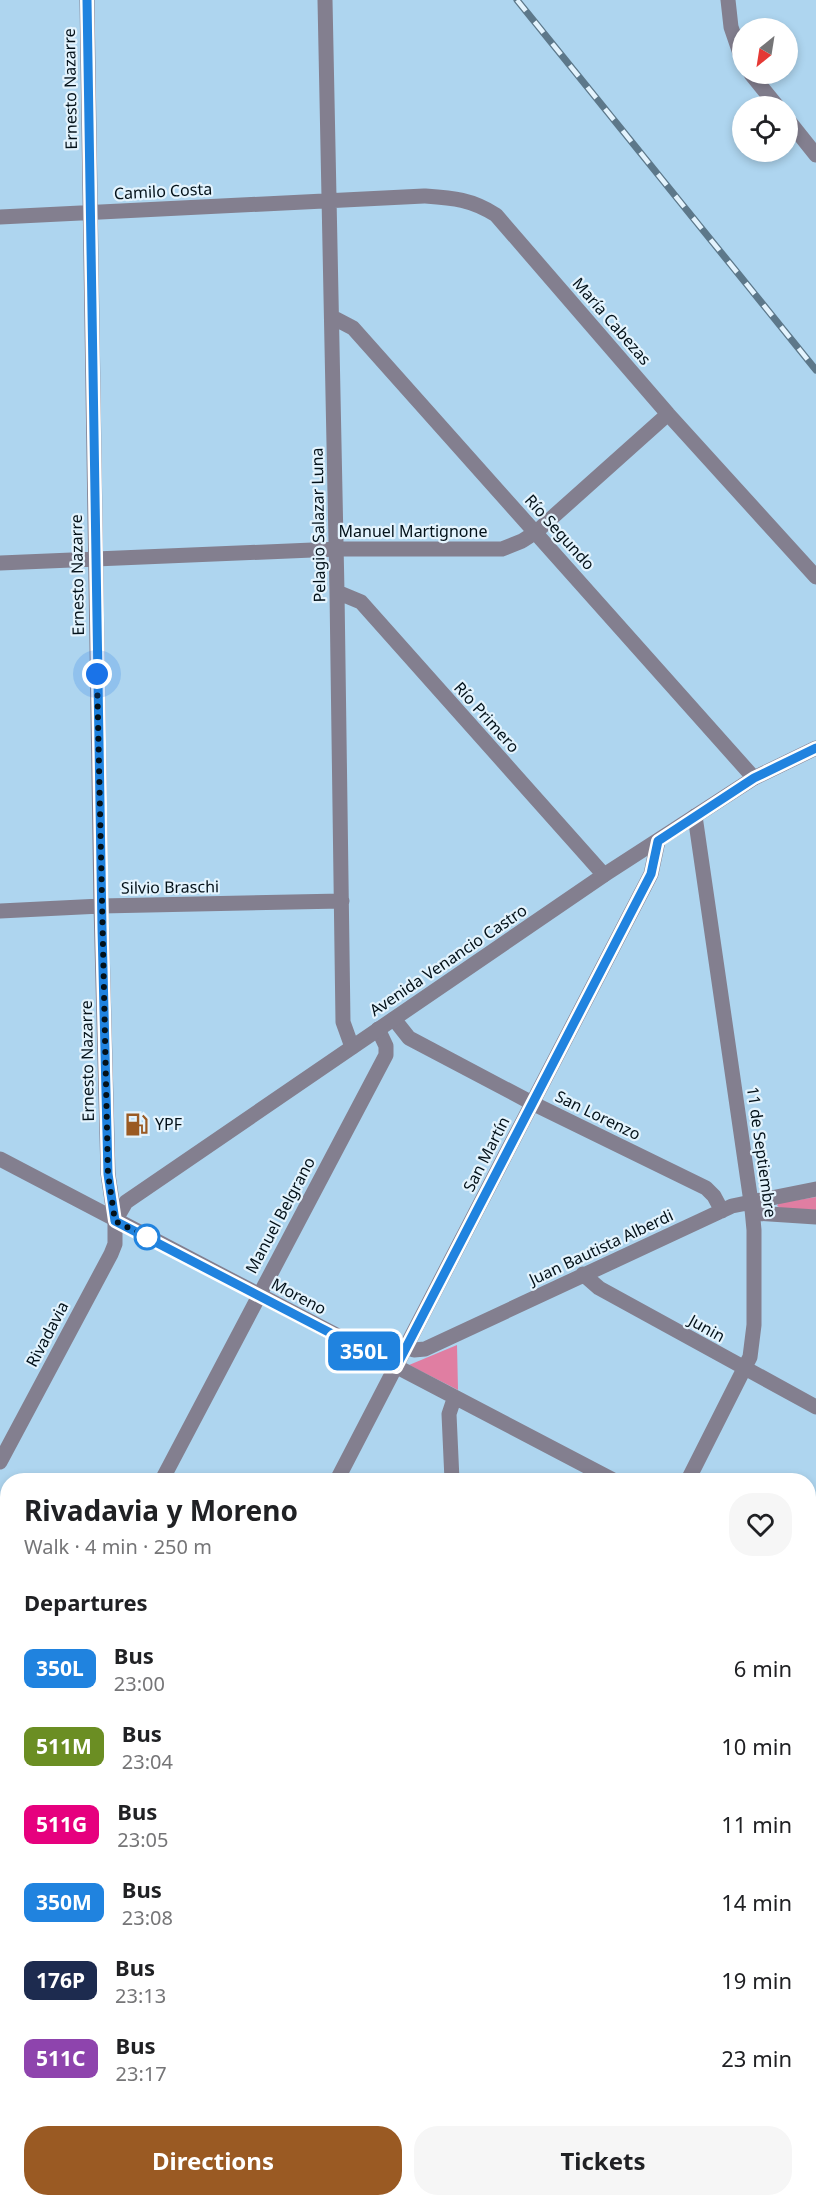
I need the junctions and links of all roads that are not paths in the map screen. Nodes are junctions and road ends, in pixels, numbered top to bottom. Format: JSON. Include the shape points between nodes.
{"nodes":[{"id":1,"x":87,"y":0,"type":"edge"},
{"id":2,"x":325,"y":0,"type":"edge"},
{"id":3,"x":728,"y":0,"type":"edge"},
{"id":4,"x":732,"y":30,"type":"edge"},
{"id":5,"x":759,"y":84,"type":"edge"},
{"id":6,"x":769,"y":96,"type":"edge"},
{"id":7,"x":798,"y":132,"type":"edge"},
{"id":8,"x":816,"y":155,"type":"edge"},
{"id":9,"x":328,"y":200,"type":"junction"},
{"id":10,"x":89,"y":213,"type":"junction"},
{"id":11,"x":0,"y":217,"type":"edge"},
{"id":12,"x":332,"y":317,"type":"junction"},
{"id":13,"x":668,"y":414,"type":"junction"},
{"id":14,"x":536,"y":532,"type":"junction"},
{"id":15,"x":336,"y":549,"type":"junction"},
{"id":16,"x":94,"y":558,"type":"junction"},
{"id":17,"x":0,"y":563,"type":"edge"},
{"id":18,"x":816,"y":577,"type":"edge"},
{"id":19,"x":337,"y":592,"type":"junction"},
{"id":20,"x":816,"y":748,"type":"edge"},
{"id":21,"x":754,"y":778,"type":"junction"},
{"id":22,"x":695,"y":816,"type":"junction"},
{"id":23,"x":658,"y":841,"type":"junction"},
{"id":24,"x":604,"y":875,"type":"junction"},
{"id":25,"x":342,"y":902,"type":"junction"},
{"id":26,"x":101,"y":906,"type":"junction"},
{"id":27,"x":0,"y":911,"type":"edge"},
{"id":28,"x":394,"y":1018,"type":"junction"},
{"id":29,"x":378,"y":1029,"type":"junction"},
{"id":30,"x":352,"y":1047,"type":"junction"},
{"id":31,"x":532,"y":1103,"type":"junction"},
{"id":32,"x":0,"y":1159,"type":"edge"},
{"id":33,"x":816,"y":1189,"type":"edge"},
{"id":34,"x":752,"y":1207,"type":"junction"},
{"id":35,"x":722,"y":1210,"type":"junction"},
{"id":36,"x":816,"y":1217,"type":"edge"},
{"id":37,"x":115,"y":1221,"type":"junction"},
{"id":38,"x":583,"y":1274,"type":"junction"},
{"id":39,"x":258,"y":1295,"type":"junction"},
{"id":40,"x":406,"y":1347,"type":"junction"},
{"id":41,"x":396,"y":1367,"type":"junction"},
{"id":42,"x":745,"y":1369,"type":"junction"},
{"id":43,"x":454,"y":1398,"type":"junction"},
{"id":44,"x":816,"y":1407,"type":"edge"},
{"id":45,"x":0,"y":1462,"type":"edge"},
{"id":46,"x":166,"y":1473,"type":"edge"},
{"id":47,"x":341,"y":1473,"type":"edge"},
{"id":48,"x":452,"y":1473,"type":"edge"},
{"id":49,"x":599,"y":1473,"type":"edge"},
{"id":50,"x":692,"y":1473,"type":"edge"}],
"edges":[{"from":1,"to":10,"type":"street","name":"Ernesto Nazarre"},
{"from":2,"to":9,"type":"street","name":"Pelagio Salazar Luna"},
{"from":3,"to":4,"type":"street"},
{"from":5,"to":6,"type":"street"},
{"from":7,"to":8,"type":"street"},
{"from":9,"to":10,"type":"street","name":"Camilo Costa"},
{"from":9,"to":12,"type":"street","name":"Pelagio Salazar Luna"},
{"from":9,"to":13,"type":"street","name":"María Cabezas","via":[[424,196],[461,199],[482,206],[496,215]]},
{"from":10,"to":11,"type":"street","name":"Camilo Costa"},
{"from":10,"to":16,"type":"street","name":"Ernesto Nazarre"},
{"from":12,"to":14,"type":"street","name":"Río Segundo","via":[[353,328]]},
{"from":12,"to":15,"type":"street","name":"Pelagio Salazar Luna"},
{"from":13,"to":14,"type":"street","name":"Manuel Martignone"},
{"from":13,"to":18,"type":"street","name":"María Cabezas"},
{"from":14,"to":15,"type":"street","name":"Manuel Martignone","via":[[502,549]]},
{"from":14,"to":21,"type":"street","name":"Río Segundo"},
{"from":15,"to":16,"type":"street","name":"Manuel Martignone"},
{"from":15,"to":19,"type":"street","name":"Pelagio Salazar Luna"},
{"from":16,"to":17,"type":"street","name":"Manuel Martignone"},
{"from":16,"to":26,"type":"street","name":"Ernesto Nazarre"},
{"from":19,"to":24,"type":"street","name":"Río Primero","via":[[361,602]]},
{"from":19,"to":25,"type":"street","name":"Pelagio Salazar Luna"},
{"from":20,"to":21,"type":"street","name":"Avenida Venancio Castro"},
{"from":21,"to":22,"type":"street","name":"Avenida Venancio Castro"},
{"from":22,"to":23,"type":"street","name":"Avenida Venancio Castro"},
{"from":22,"to":34,"type":"street","name":"11 de Septiembre"},
{"from":23,"to":24,"type":"street","name":"Avenida Venancio Castro"},
{"from":23,"to":31,"type":"street","name":"San Martín","via":[[651,874]]},
{"from":24,"to":28,"type":"street","name":"Avenida Venancio Castro"},
{"from":25,"to":26,"type":"street","name":"Silvio Braschi"},
{"from":25,"to":30,"type":"street","name":"Pelagio Salazar Luna","via":[[343,1022]]},
{"from":26,"to":27,"type":"street","name":"Silvio Braschi"},
{"from":26,"to":37,"type":"street","name":"Ernesto Nazarre","via":[[108,1174]]},
{"from":28,"to":29,"type":"street","name":"Avenida Venancio Castro"},
{"from":28,"to":31,"type":"street","name":"San Lorenzo","via":[[409,1038]]},
{"from":29,"to":30,"type":"street","name":"Avenida Venancio Castro"},
{"from":29,"to":39,"type":"street","name":"Manuel Belgrano","via":[[386,1055]]},
{"from":30,"to":37,"type":"street","name":"Avenida Venancio Castro","via":[[126,1202]]},
{"from":31,"to":35,"type":"street","name":"San Lorenzo","via":[[706,1188]]},
{"from":31,"to":40,"type":"street","name":"San Martín"},
{"from":32,"to":37,"type":"street","name":"Moreno"},
{"from":33,"to":34,"type":"street","name":"Juan Bautista Alberdi"},
{"from":34,"to":35,"type":"street","name":"Juan Bautista Alberdi"},
{"from":34,"to":36,"type":"street","name":"Juan Bautista Alberdi"},
{"from":34,"to":42,"type":"street","name":"11 de Septiembre","via":[[754,1325]]},
{"from":35,"to":38,"type":"street","name":"Juan Bautista Alberdi"},
{"from":37,"to":39,"type":"street","name":"Moreno"},
{"from":37,"to":45,"type":"street","name":"Rivadavia","via":[[111,1254]]},
{"from":38,"to":40,"type":"street","name":"Juan Bautista Alberdi","via":[[424,1349]]},
{"from":38,"to":42,"type":"street","name":"Junin","via":[[598,1288]]},
{"from":39,"to":41,"type":"street","name":"Moreno"},
{"from":39,"to":46,"type":"street","name":"Manuel Belgrano"},
{"from":40,"to":41,"type":"street","name":"San Martín"},
{"from":41,"to":43,"type":"street","name":"Moreno"},
{"from":41,"to":47,"type":"street","name":"San Martín"},
{"from":42,"to":44,"type":"street","name":"Junin"},
{"from":42,"to":50,"type":"street","name":"11 de Septiembre"},
{"from":43,"to":48,"type":"street","via":[[449,1414]]},
{"from":43,"to":49,"type":"street","name":"Moreno"}]}
